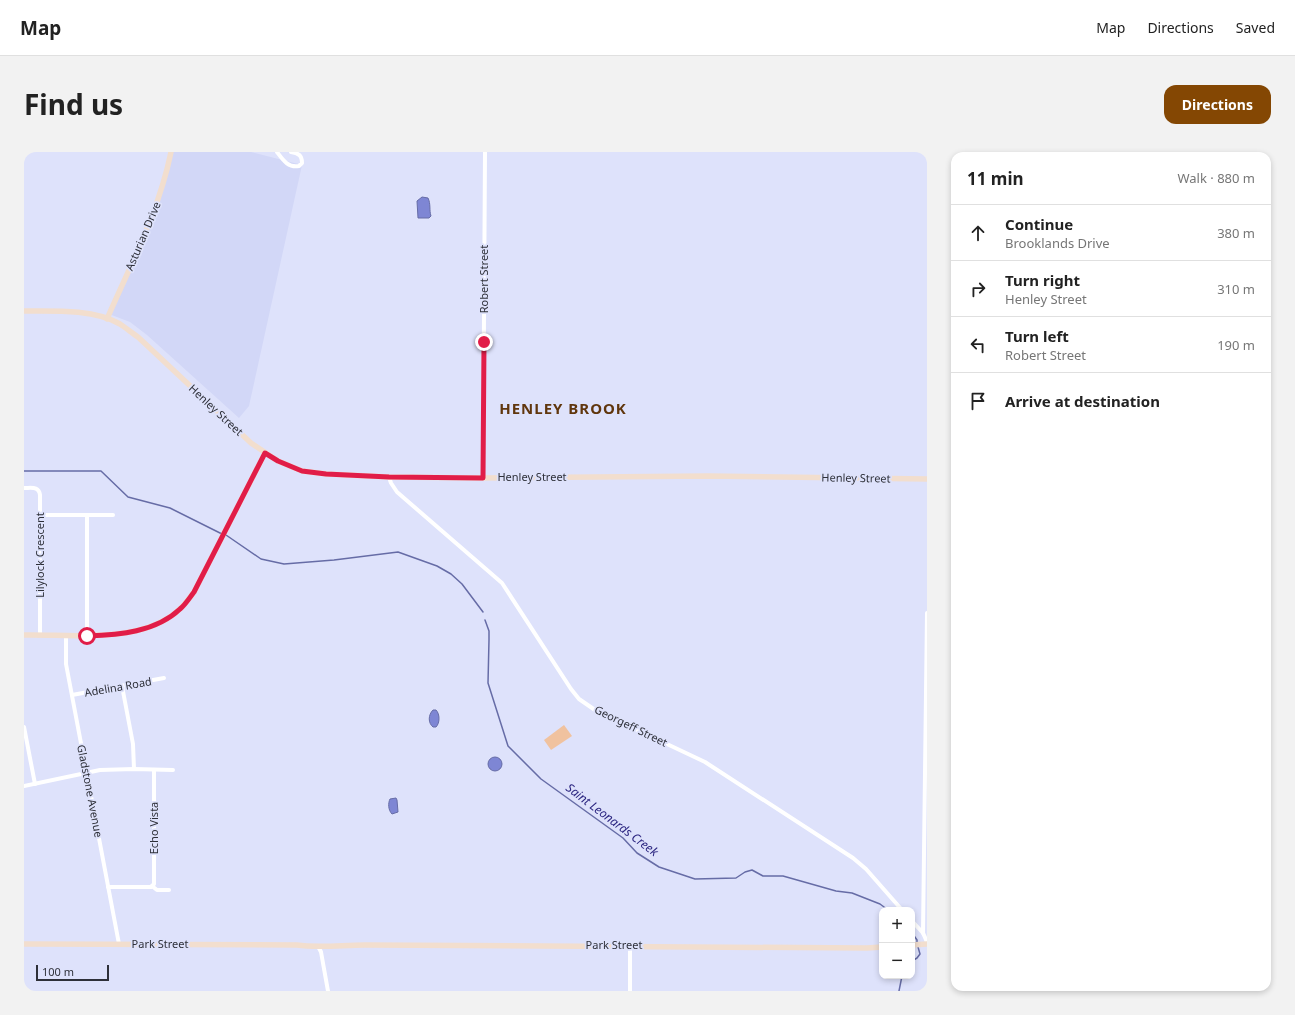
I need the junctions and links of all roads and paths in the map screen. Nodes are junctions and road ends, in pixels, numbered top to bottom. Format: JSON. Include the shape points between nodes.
{"nodes":[{"id":1,"x":172,"y":152,"type":"edge"},
{"id":2,"x":277,"y":152,"type":"edge"},
{"id":3,"x":291,"y":152,"type":"edge"},
{"id":4,"x":485,"y":152,"type":"edge"},
{"id":5,"x":24,"y":311,"type":"edge"},
{"id":6,"x":108,"y":319,"type":"junction"},
{"id":7,"x":265,"y":453,"type":"junction"},
{"id":8,"x":389,"y":477,"type":"junction"},
{"id":9,"x":483,"y":478,"type":"junction"},
{"id":10,"x":927,"y":479,"type":"edge"},
{"id":11,"x":24,"y":488,"type":"edge"},
{"id":12,"x":41,"y":515,"type":"junction"},
{"id":13,"x":87,"y":515,"type":"junction"},
{"id":14,"x":112,"y":515,"type":"dead end"},
{"id":15,"x":927,"y":613,"type":"edge"},
{"id":16,"x":24,"y":635,"type":"edge"},
{"id":17,"x":40,"y":635,"type":"junction"},
{"id":18,"x":66,"y":636,"type":"junction"},
{"id":19,"x":87,"y":636,"type":"junction"},
{"id":20,"x":164,"y":678,"type":"dead end"},
{"id":21,"x":122,"y":686,"type":"junction"},
{"id":22,"x":72,"y":695,"type":"junction"},
{"id":23,"x":24,"y":727,"type":"edge"},
{"id":24,"x":25,"y":735,"type":"edge"},
{"id":25,"x":134,"y":769,"type":"junction"},
{"id":26,"x":154,"y":770,"type":"junction"},
{"id":27,"x":173,"y":770,"type":"dead end"},
{"id":28,"x":87,"y":773,"type":"junction"},
{"id":29,"x":35,"y":784,"type":"junction"},
{"id":30,"x":24,"y":786,"type":"edge"},
{"id":31,"x":152,"y":886,"type":"junction"},
{"id":32,"x":108,"y":887,"type":"junction"},
{"id":33,"x":169,"y":890,"type":"dead end"},
{"id":34,"x":899,"y":907,"type":"edge"},
{"id":35,"x":915,"y":924,"type":"edge"},
{"id":36,"x":923,"y":933,"type":"junction"},
{"id":37,"x":927,"y":943,"type":"edge"},
{"id":38,"x":24,"y":944,"type":"edge"},
{"id":39,"x":119,"y":944,"type":"junction"},
{"id":40,"x":297,"y":945,"type":"junction"},
{"id":41,"x":346,"y":945,"type":"junction"},
{"id":42,"x":630,"y":945,"type":"junction"},
{"id":43,"x":915,"y":945,"type":"edge"},
{"id":44,"x":316,"y":946,"type":"junction"},
{"id":45,"x":879,"y":947,"type":"edge"},
{"id":46,"x":328,"y":991,"type":"edge"},
{"id":47,"x":630,"y":991,"type":"edge"}],
"edges":[{"from":1,"to":6,"type":"street","name":"Asturian Drive","via":[[155,212]]},
{"from":2,"to":3,"type":"street","via":[[289,166],[299,166],[302,158],[299,154]]},
{"from":4,"to":9,"type":"street","name":"Robert Street"},
{"from":5,"to":6,"type":"street","name":"Henley Street","via":[[71,311]]},
{"from":6,"to":7,"type":"street","name":"Henley Street","via":[[138,337],[251,443]]},
{"from":7,"to":8,"type":"street","name":"Henley Street","via":[[302,471]]},
{"from":7,"to":19,"type":"street","via":[[194,592],[180,609],[148,628],[116,635]]},
{"from":8,"to":9,"type":"street","name":"Henley Street"},
{"from":8,"to":34,"type":"street","name":"Georgeff Street","via":[[397,492],[502,583],[579,699],[595,710],[705,762],[853,858]]},
{"from":9,"to":10,"type":"street","name":"Henley Street","via":[[708,476]]},
{"from":11,"to":12,"type":"street","name":"Lilylock Crescent","via":[[38,490]]},
{"from":12,"to":13,"type":"street"},
{"from":12,"to":17,"type":"street","name":"Lilylock Crescent"},
{"from":13,"to":14,"type":"street"},
{"from":13,"to":19,"type":"street"},
{"from":15,"to":36,"type":"street"},
{"from":16,"to":17,"type":"street"},
{"from":17,"to":18,"type":"street"},
{"from":18,"to":19,"type":"street"},
{"from":18,"to":22,"type":"street","name":"Gladstone Avenue","via":[[66,664]]},
{"from":20,"to":21,"type":"street","name":"Adelina Road"},
{"from":21,"to":22,"type":"street","name":"Adelina Road"},
{"from":21,"to":25,"type":"street","via":[[133,744]]},
{"from":22,"to":28,"type":"street","name":"Gladstone Avenue"},
{"from":23,"to":24,"type":"street"},
{"from":24,"to":29,"type":"street"},
{"from":25,"to":26,"type":"street"},
{"from":25,"to":28,"type":"street"},
{"from":26,"to":27,"type":"street"},
{"from":26,"to":31,"type":"street","name":"Echo Vista"},
{"from":28,"to":29,"type":"street"},
{"from":28,"to":32,"type":"street","name":"Gladstone Avenue"},
{"from":29,"to":30,"type":"street"},
{"from":31,"to":32,"type":"street"},
{"from":31,"to":33,"type":"street","via":[[157,890]]},
{"from":32,"to":39,"type":"street","name":"Gladstone Avenue"},
{"from":35,"to":36,"type":"street"},
{"from":36,"to":37,"type":"street"},
{"from":37,"to":43,"type":"street"},
{"from":38,"to":39,"type":"street","name":"Park Street"},
{"from":39,"to":40,"type":"street","name":"Park Street"},
{"from":40,"to":41,"type":"street","name":"Park Street"},
{"from":40,"to":44,"type":"street","name":"Park Street"},
{"from":41,"to":42,"type":"street","name":"Park Street"},
{"from":41,"to":44,"type":"street","name":"Park Street"},
{"from":42,"to":45,"type":"street","name":"Park Street"},
{"from":42,"to":47,"type":"street"},
{"from":44,"to":46,"type":"street","via":[[321,952]]}]}
